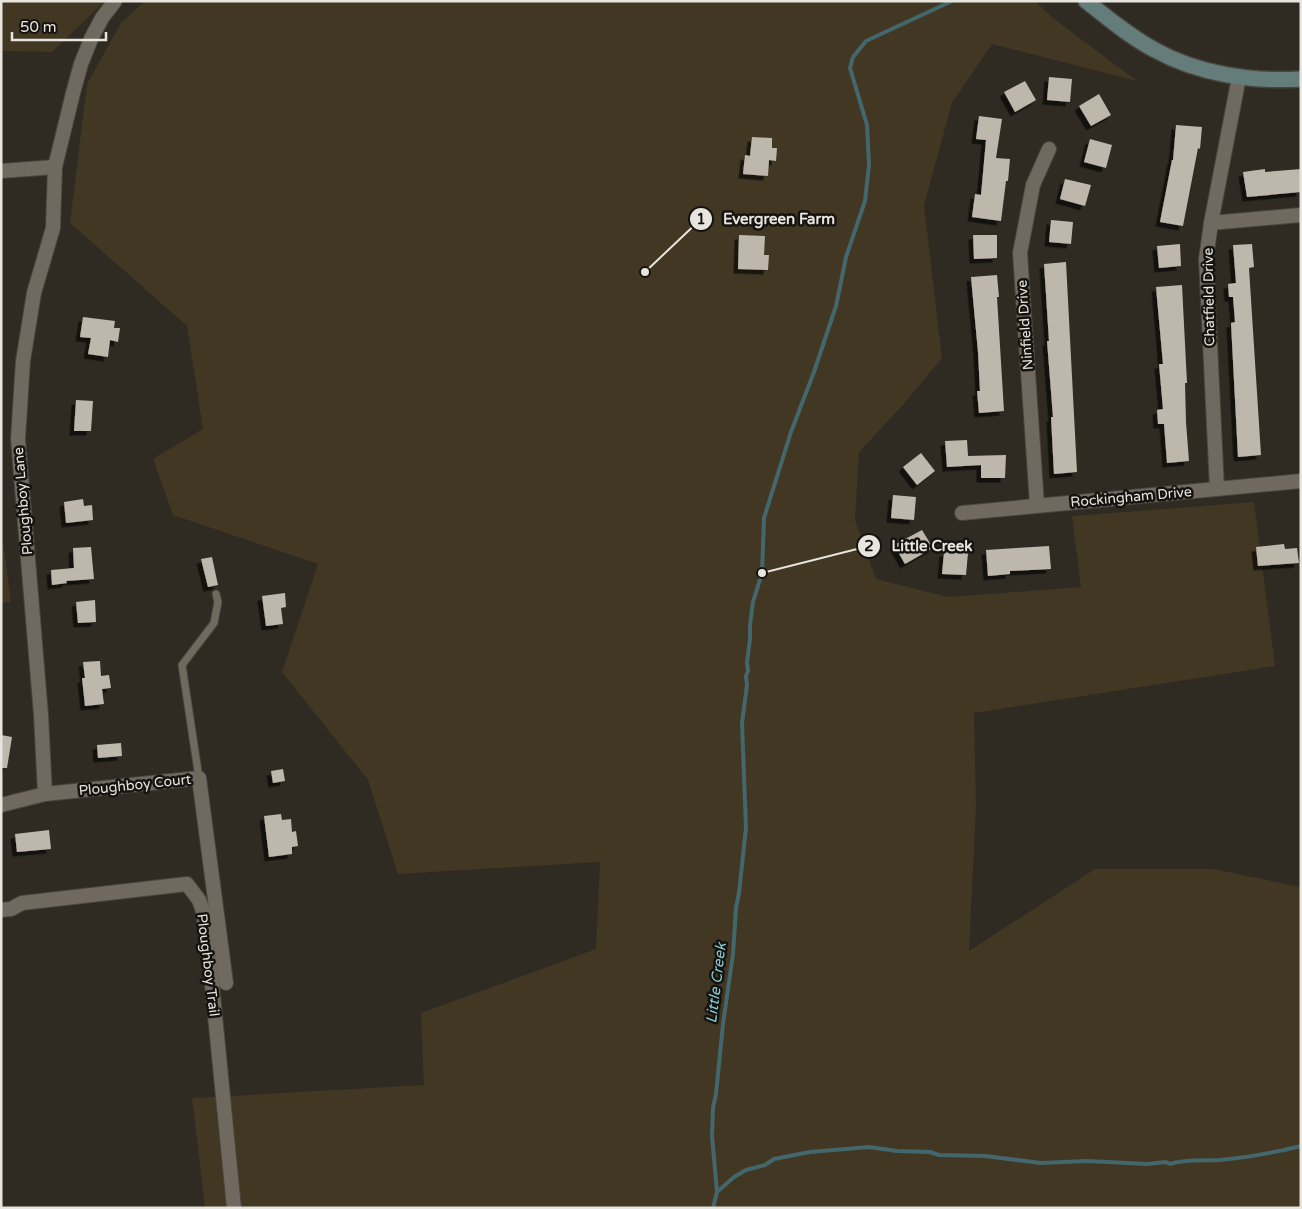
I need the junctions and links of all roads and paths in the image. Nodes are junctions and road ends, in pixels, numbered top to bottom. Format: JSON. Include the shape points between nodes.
{"nodes":[{"id":1,"x":115,"y":1,"type":"edge"},
{"id":2,"x":1086,"y":1,"type":"edge"},
{"id":3,"x":1239,"y":77,"type":"junction"},
{"id":4,"x":1301,"y":79,"type":"edge"},
{"id":5,"x":1049,"y":149,"type":"dead end"},
{"id":6,"x":55,"y":168,"type":"junction"},
{"id":7,"x":1,"y":171,"type":"edge"},
{"id":8,"x":1301,"y":215,"type":"edge"},
{"id":9,"x":1211,"y":223,"type":"junction"},
{"id":10,"x":1301,"y":481,"type":"edge"},
{"id":11,"x":1217,"y":489,"type":"junction"},
{"id":12,"x":1037,"y":505,"type":"junction"},
{"id":13,"x":962,"y":513,"type":"dead end"},
{"id":14,"x":216,"y":594,"type":"dead end"},
{"id":15,"x":199,"y":778,"type":"junction"},
{"id":16,"x":44,"y":794,"type":"junction"},
{"id":17,"x":1,"y":804,"type":"edge"},
{"id":18,"x":1,"y":910,"type":"edge"},
{"id":19,"x":226,"y":984,"type":"dead end"},
{"id":20,"x":234,"y":1208,"type":"edge"}],
"edges":[{"from":1,"to":6,"type":"street","name":"Ploughboy Lane","via":[[102,18],[81,64]]},
{"from":2,"to":3,"type":"main road","via":[[1154,50],[1197,67]]},
{"from":3,"to":4,"type":"main road"},
{"from":3,"to":9,"type":"street","name":"Chatfield Drive"},
{"from":5,"to":12,"type":"street","name":"Ninfield Drive","via":[[1033,186],[1020,253]]},
{"from":6,"to":7,"type":"street"},
{"from":6,"to":16,"type":"street","name":"Ploughboy Lane","via":[[53,228],[34,292],[24,352],[18,440],[41,715]]},
{"from":8,"to":9,"type":"street"},
{"from":9,"to":11,"type":"street","name":"Chatfield Drive","via":[[1206,259]]},
{"from":10,"to":11,"type":"street","name":"Rockingham Drive"},
{"from":11,"to":12,"type":"street","name":"Rockingham Drive"},
{"from":12,"to":13,"type":"street","name":"Rockingham Drive"},
{"from":14,"to":15,"type":"lane","via":[[218,602],[214,623],[182,665]]},
{"from":15,"to":16,"type":"street","name":"Ploughboy Court"},
{"from":15,"to":19,"type":"street","name":"Ploughboy Court"},
{"from":16,"to":17,"type":"street"},
{"from":18,"to":20,"type":"street","name":"Ploughboy Trail","via":[[22,903],[187,884],[203,912]]}]}
